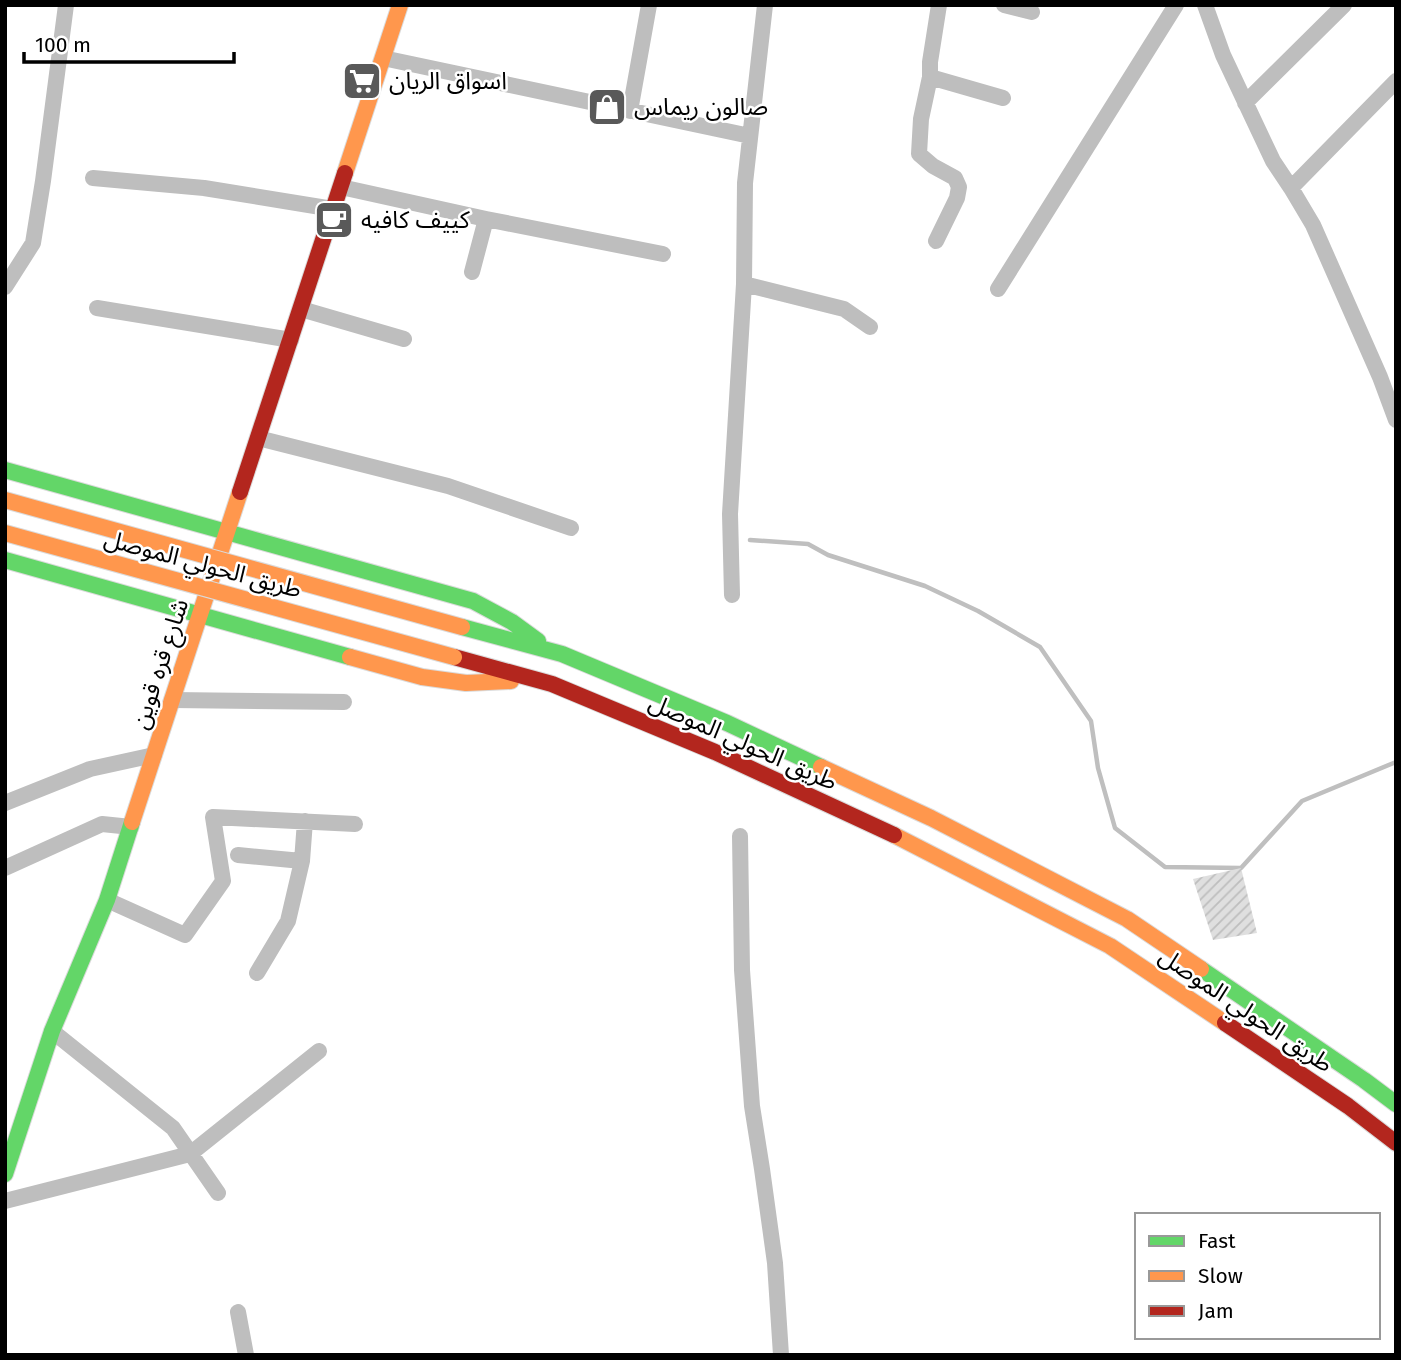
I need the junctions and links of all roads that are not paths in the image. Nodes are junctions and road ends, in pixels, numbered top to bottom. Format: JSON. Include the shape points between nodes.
{"nodes":[{"id":1,"x":66,"y":5,"type":"edge"},
{"id":2,"x":649,"y":5,"type":"edge"},
{"id":3,"x":765,"y":5,"type":"edge"},
{"id":4,"x":939,"y":5,"type":"edge"},
{"id":5,"x":1004,"y":5,"type":"edge"},
{"id":6,"x":1176,"y":5,"type":"edge"},
{"id":7,"x":1205,"y":5,"type":"edge"},
{"id":8,"x":1344,"y":5,"type":"edge"},
{"id":9,"x":395,"y":7,"type":"edge"},
{"id":10,"x":1032,"y":12,"type":"dead end"},
{"id":11,"x":383,"y":58,"type":"junction"},
{"id":12,"x":930,"y":77,"type":"junction"},
{"id":13,"x":1396,"y":81,"type":"edge"},
{"id":14,"x":1003,"y":98,"type":"dead end"},
{"id":15,"x":1245,"y":103,"type":"junction"},
{"id":16,"x":630,"y":111,"type":"junction"},
{"id":17,"x":750,"y":136,"type":"junction"},
{"id":18,"x":93,"y":178,"type":"dead end"},
{"id":19,"x":341,"y":187,"type":"junction"},
{"id":20,"x":1291,"y":188,"type":"junction"},
{"id":21,"x":333,"y":209,"type":"junction"},
{"id":22,"x":486,"y":219,"type":"junction"},
{"id":23,"x":936,"y":241,"type":"dead end"},
{"id":24,"x":663,"y":254,"type":"dead end"},
{"id":25,"x":472,"y":272,"type":"dead end"},
{"id":26,"x":744,"y":284,"type":"junction"},
{"id":27,"x":5,"y":287,"type":"edge"},
{"id":28,"x":998,"y":289,"type":"dead end"},
{"id":29,"x":97,"y":308,"type":"dead end"},
{"id":30,"x":301,"y":309,"type":"junction"},
{"id":31,"x":870,"y":327,"type":"dead end"},
{"id":32,"x":404,"y":339,"type":"dead end"},
{"id":33,"x":290,"y":340,"type":"junction"},
{"id":34,"x":1396,"y":420,"type":"edge"},
{"id":35,"x":258,"y":438,"type":"junction"},
{"id":36,"x":5,"y":470,"type":"edge"},
{"id":37,"x":5,"y":500,"type":"edge"},
{"id":38,"x":571,"y":528,"type":"dead end"},
{"id":39,"x":5,"y":533,"type":"edge"},
{"id":40,"x":227,"y":533,"type":"junction"},
{"id":41,"x":5,"y":560,"type":"edge"},
{"id":42,"x":732,"y":595,"type":"dead end"},
{"id":43,"x":200,"y":615,"type":"junction"},
{"id":44,"x":562,"y":654,"type":"junction"},
{"id":45,"x":552,"y":684,"type":"junction"},
{"id":46,"x":172,"y":700,"type":"junction"},
{"id":47,"x":344,"y":702,"type":"dead end"},
{"id":48,"x":154,"y":755,"type":"junction"},
{"id":49,"x":5,"y":803,"type":"edge"},
{"id":50,"x":304,"y":821,"type":"junction"},
{"id":51,"x":355,"y":824,"type":"dead end"},
{"id":52,"x":131,"y":827,"type":"junction"},
{"id":53,"x":740,"y":836,"type":"dead end"},
{"id":54,"x":238,"y":855,"type":"dead end"},
{"id":55,"x":302,"y":861,"type":"junction"},
{"id":56,"x":5,"y":868,"type":"edge"},
{"id":57,"x":107,"y":900,"type":"junction"},
{"id":58,"x":257,"y":973,"type":"dead end"},
{"id":59,"x":52,"y":1031,"type":"junction"},
{"id":60,"x":319,"y":1051,"type":"dead end"},
{"id":61,"x":1396,"y":1104,"type":"edge"},
{"id":62,"x":1396,"y":1143,"type":"edge"},
{"id":63,"x":190,"y":1154,"type":"junction"},
{"id":64,"x":5,"y":1174,"type":"edge"},
{"id":65,"x":218,"y":1194,"type":"dead end"},
{"id":66,"x":5,"y":1201,"type":"edge"},
{"id":67,"x":238,"y":1312,"type":"dead end"},
{"id":68,"x":246,"y":1355,"type":"edge"},
{"id":69,"x":781,"y":1355,"type":"edge"}],
"edges":[{"from":1,"to":27,"type":"street","via":[[33,243]]},
{"from":2,"to":16,"type":"street"},
{"from":3,"to":17,"type":"street"},
{"from":4,"to":12,"type":"street"},
{"from":5,"to":10,"type":"street"},
{"from":6,"to":28,"type":"street"},
{"from":7,"to":15,"type":"street"},
{"from":8,"to":15,"type":"street"},
{"from":9,"to":11,"type":"main road","name":"شارع قره قوين"},
{"from":11,"to":16,"type":"street"},
{"from":11,"to":19,"type":"main road","name":"شارع قره قوين"},
{"from":12,"to":14,"type":"street"},
{"from":12,"to":23,"type":"street","via":[[919,154],[955,178],[959,187]]},
{"from":13,"to":20,"type":"street"},
{"from":15,"to":20,"type":"street"},
{"from":16,"to":17,"type":"street"},
{"from":17,"to":26,"type":"street"},
{"from":18,"to":21,"type":"street","via":[[204,188]]},
{"from":19,"to":21,"type":"main road","name":"شارع قره قوين"},
{"from":19,"to":22,"type":"street"},
{"from":20,"to":34,"type":"street","via":[[1313,225]]},
{"from":21,"to":30,"type":"main road","name":"شارع قره قوين"},
{"from":22,"to":24,"type":"street"},
{"from":22,"to":25,"type":"street"},
{"from":26,"to":31,"type":"street","via":[[844,309]]},
{"from":26,"to":42,"type":"street","via":[[730,514]]},
{"from":29,"to":33,"type":"street"},
{"from":30,"to":32,"type":"street"},
{"from":30,"to":33,"type":"main road","name":"شارع قره قوين"},
{"from":33,"to":35,"type":"main road","name":"شارع قره قوين"},
{"from":35,"to":38,"type":"street","via":[[448,486]]},
{"from":35,"to":40,"type":"main road","name":"شارع قره قوين"},
{"from":36,"to":40,"type":"main road"},
{"from":37,"to":44,"type":"main road","name":"طريق الحولي الموصل","bridge":true},
{"from":39,"to":45,"type":"main road","name":"طريق الحولي الموصل","bridge":true},
{"from":40,"to":43,"type":"main road","name":"شارع قره قوين"},
{"from":40,"to":44,"type":"main road","via":[[473,601]]},
{"from":41,"to":43,"type":"main road"},
{"from":43,"to":45,"type":"main road","via":[[422,677],[466,683]]},
{"from":43,"to":46,"type":"main road","name":"شارع قره قوين"},
{"from":44,"to":61,"type":"main road","name":"طريق الحولي الموصل","via":[[727,723],[919,813],[1127,919]]},
{"from":45,"to":62,"type":"main road","name":"طريق الحولي الموصل","via":[[879,828],[1110,946]]},
{"from":46,"to":47,"type":"street"},
{"from":46,"to":48,"type":"main road","name":"شارع قره قوين"},
{"from":48,"to":49,"type":"street","via":[[90,769]]},
{"from":48,"to":52,"type":"main road","name":"شارع قره قوين"},
{"from":50,"to":51,"type":"street"},
{"from":50,"to":55,"type":"street"},
{"from":50,"to":57,"type":"street","via":[[213,817],[223,881],[184,935]]},
{"from":52,"to":56,"type":"street","via":[[102,824]]},
{"from":52,"to":57,"type":"main road","name":"شارع قره قوين"},
{"from":53,"to":69,"type":"street","via":[[742,970],[752,1106],[775,1263]]},
{"from":54,"to":55,"type":"street"},
{"from":55,"to":58,"type":"street","via":[[288,921]]},
{"from":57,"to":59,"type":"main road","name":"شارع قره قوين"},
{"from":59,"to":63,"type":"street","via":[[173,1128]]},
{"from":59,"to":64,"type":"main road","name":"شارع قره قوين"},
{"from":60,"to":63,"type":"street"},
{"from":63,"to":65,"type":"street"},
{"from":63,"to":66,"type":"street"},
{"from":67,"to":68,"type":"street"}]}
